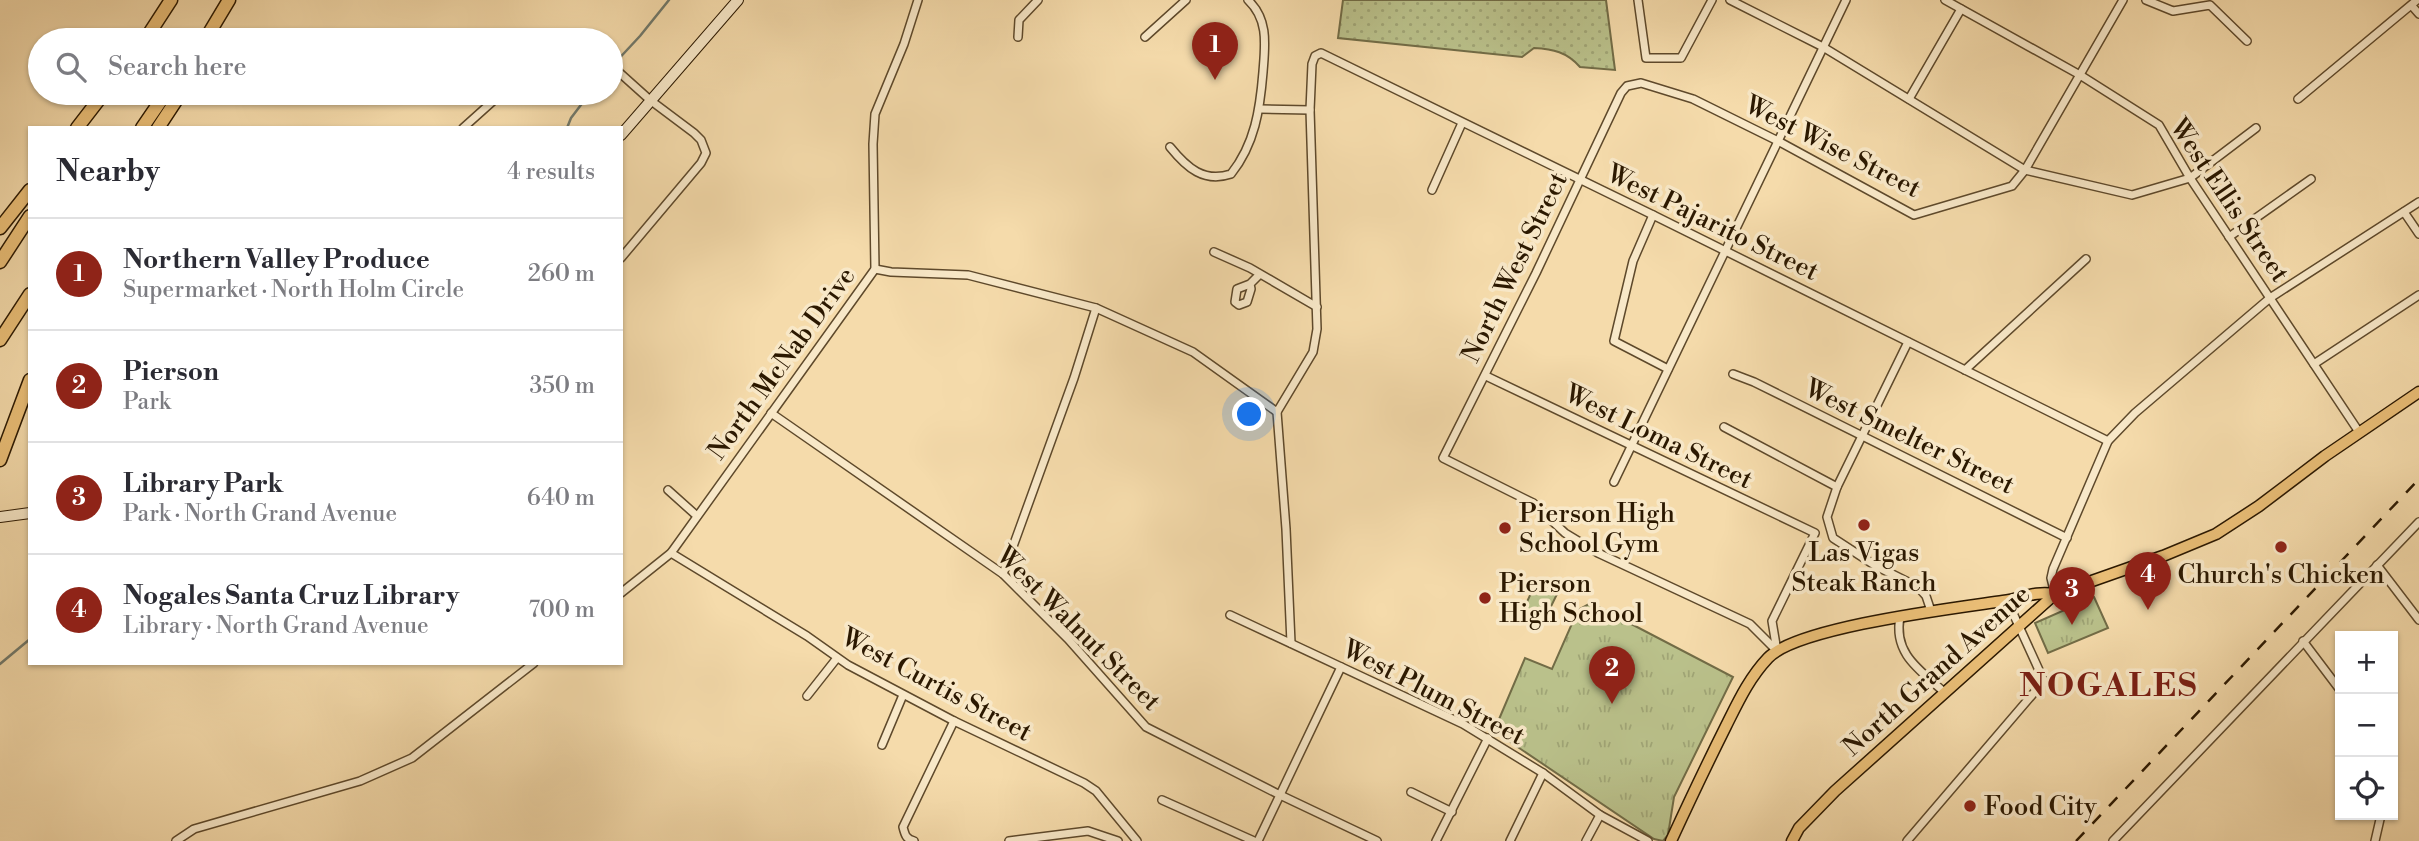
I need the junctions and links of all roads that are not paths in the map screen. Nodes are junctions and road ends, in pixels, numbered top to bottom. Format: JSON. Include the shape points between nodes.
{"nodes":[{"id":1,"x":171,"y":0,"type":"edge"},
{"id":2,"x":229,"y":0,"type":"edge"},
{"id":3,"x":738,"y":0,"type":"edge"},
{"id":4,"x":918,"y":0,"type":"edge"},
{"id":5,"x":1038,"y":0,"type":"edge"},
{"id":6,"x":1186,"y":0,"type":"edge"},
{"id":7,"x":1248,"y":0,"type":"edge"},
{"id":8,"x":1638,"y":0,"type":"edge"},
{"id":9,"x":1712,"y":0,"type":"edge"},
{"id":10,"x":1730,"y":0,"type":"edge"},
{"id":11,"x":1846,"y":0,"type":"edge"},
{"id":12,"x":1945,"y":0,"type":"edge"},
{"id":13,"x":2123,"y":0,"type":"edge"},
{"id":14,"x":2146,"y":0,"type":"edge"},
{"id":15,"x":2213,"y":3,"type":"edge"},
{"id":16,"x":2415,"y":3,"type":"edge"},
{"id":17,"x":1961,"y":9,"type":"junction"},
{"id":18,"x":2419,"y":14,"type":"edge"},
{"id":19,"x":153,"y":28,"type":"edge"},
{"id":20,"x":213,"y":28,"type":"edge"},
{"id":21,"x":1018,"y":37,"type":"dead end"},
{"id":22,"x":1145,"y":37,"type":"dead end"},
{"id":23,"x":2248,"y":41,"type":"dead end"},
{"id":24,"x":1823,"y":47,"type":"junction"},
{"id":25,"x":2080,"y":75,"type":"junction"},
{"id":26,"x":623,"y":76,"type":"edge"},
{"id":27,"x":1620,"y":93,"type":"joint"},
{"id":28,"x":1909,"y":99,"type":"junction"},
{"id":29,"x":2298,"y":99,"type":"dead end"},
{"id":30,"x":650,"y":100,"type":"junction"},
{"id":31,"x":95,"y":105,"type":"edge"},
{"id":32,"x":102,"y":105,"type":"edge"},
{"id":33,"x":158,"y":105,"type":"edge"},
{"id":34,"x":173,"y":105,"type":"edge"},
{"id":35,"x":489,"y":105,"type":"edge"},
{"id":36,"x":1260,"y":109,"type":"junction"},
{"id":37,"x":1310,"y":110,"type":"junction"},
{"id":38,"x":1462,"y":123,"type":"junction"},
{"id":39,"x":79,"y":126,"type":"edge"},
{"id":40,"x":88,"y":126,"type":"edge"},
{"id":41,"x":143,"y":126,"type":"edge"},
{"id":42,"x":159,"y":126,"type":"edge"},
{"id":43,"x":465,"y":126,"type":"edge"},
{"id":44,"x":2256,"y":128,"type":"dead end"},
{"id":45,"x":623,"y":133,"type":"edge"},
{"id":46,"x":1778,"y":141,"type":"junction"},
{"id":47,"x":1170,"y":147,"type":"dead end"},
{"id":48,"x":2025,"y":170,"type":"junction"},
{"id":49,"x":2190,"y":178,"type":"junction"},
{"id":50,"x":2311,"y":179,"type":"dead end"},
{"id":51,"x":1578,"y":181,"type":"junction"},
{"id":52,"x":1432,"y":190,"type":"dead end"},
{"id":53,"x":28,"y":193,"type":"edge"},
{"id":54,"x":2419,"y":202,"type":"edge"},
{"id":55,"x":2404,"y":212,"type":"junction"},
{"id":56,"x":1653,"y":215,"type":"junction"},
{"id":57,"x":28,"y":219,"type":"edge"},
{"id":58,"x":0,"y":228,"type":"edge"},
{"id":59,"x":2419,"y":234,"type":"edge"},
{"id":60,"x":2230,"y":237,"type":"junction"},
{"id":61,"x":1725,"y":251,"type":"junction"},
{"id":62,"x":1214,"y":252,"type":"dead end"},
{"id":63,"x":623,"y":256,"type":"edge"},
{"id":64,"x":2086,"y":259,"type":"dead end"},
{"id":65,"x":0,"y":262,"type":"edge"},
{"id":66,"x":875,"y":269,"type":"junction"},
{"id":67,"x":1259,"y":275,"type":"junction"},
{"id":68,"x":1250,"y":284,"type":"dead end"},
{"id":69,"x":2419,"y":295,"type":"edge"},
{"id":70,"x":28,"y":296,"type":"edge"},
{"id":71,"x":2270,"y":298,"type":"junction"},
{"id":72,"x":1317,"y":307,"type":"junction"},
{"id":73,"x":1096,"y":308,"type":"junction"},
{"id":74,"x":0,"y":340,"type":"edge"},
{"id":75,"x":1908,"y":342,"type":"junction"},
{"id":76,"x":2314,"y":364,"type":"junction"},
{"id":77,"x":1668,"y":369,"type":"junction"},
{"id":78,"x":1965,"y":370,"type":"junction"},
{"id":79,"x":1732,"y":374,"type":"dead end"},
{"id":80,"x":1486,"y":376,"type":"junction"},
{"id":81,"x":28,"y":385,"type":"edge"},
{"id":82,"x":2419,"y":392,"type":"edge"},
{"id":83,"x":1277,"y":412,"type":"junction"},
{"id":84,"x":771,"y":413,"type":"junction"},
{"id":85,"x":1724,"y":427,"type":"dead end"},
{"id":86,"x":2359,"y":432,"type":"junction"},
{"id":87,"x":1862,"y":436,"type":"junction"},
{"id":88,"x":2108,"y":441,"type":"junction"},
{"id":89,"x":1631,"y":446,"type":"junction"},
{"id":90,"x":0,"y":460,"type":"edge"},
{"id":91,"x":1614,"y":482,"type":"dead end"},
{"id":92,"x":1837,"y":487,"type":"junction"},
{"id":93,"x":668,"y":490,"type":"dead end"},
{"id":94,"x":28,"y":513,"type":"edge"},
{"id":95,"x":697,"y":516,"type":"junction"},
{"id":96,"x":0,"y":517,"type":"edge"},
{"id":97,"x":2419,"y":522,"type":"edge"},
{"id":98,"x":2067,"y":538,"type":"junction"},
{"id":99,"x":671,"y":552,"type":"junction"},
{"id":100,"x":2377,"y":565,"type":"junction"},
{"id":101,"x":1003,"y":574,"type":"junction"},
{"id":102,"x":623,"y":591,"type":"edge"},
{"id":103,"x":2055,"y":594,"type":"junction"},
{"id":104,"x":2007,"y":600,"type":"junction"},
{"id":105,"x":1931,"y":611,"type":"junction"},
{"id":106,"x":1230,"y":615,"type":"dead end"},
{"id":107,"x":1900,"y":617,"type":"junction"},
{"id":108,"x":2419,"y":620,"type":"edge"},
{"id":109,"x":2019,"y":624,"type":"junction"},
{"id":110,"x":2303,"y":641,"type":"junction"},
{"id":111,"x":1291,"y":643,"type":"junction"},
{"id":112,"x":1777,"y":651,"type":"junction"},
{"id":113,"x":837,"y":658,"type":"junction"},
{"id":114,"x":531,"y":665,"type":"edge"},
{"id":115,"x":1341,"y":667,"type":"junction"},
{"id":116,"x":2335,"y":683,"type":"edge"},
{"id":117,"x":1944,"y":692,"type":"junction"},
{"id":118,"x":903,"y":695,"type":"junction"},
{"id":119,"x":807,"y":696,"type":"dead end"},
{"id":120,"x":954,"y":721,"type":"junction"},
{"id":121,"x":1488,"y":738,"type":"junction"},
{"id":122,"x":882,"y":745,"type":"dead end"},
{"id":123,"x":1543,"y":773,"type":"junction"},
{"id":124,"x":1411,"y":792,"type":"dead end"},
{"id":125,"x":1278,"y":794,"type":"junction"},
{"id":126,"x":1162,"y":800,"type":"dead end"},
{"id":127,"x":1452,"y":812,"type":"junction"},
{"id":128,"x":1600,"y":816,"type":"junction"},
{"id":129,"x":2380,"y":820,"type":"edge"},
{"id":130,"x":176,"y":841,"type":"edge"},
{"id":131,"x":914,"y":841,"type":"edge"},
{"id":132,"x":1009,"y":841,"type":"edge"},
{"id":133,"x":1118,"y":841,"type":"edge"},
{"id":134,"x":1137,"y":841,"type":"edge"},
{"id":135,"x":1256,"y":841,"type":"edge"},
{"id":136,"x":1377,"y":841,"type":"edge"},
{"id":137,"x":1436,"y":841,"type":"edge"},
{"id":138,"x":1510,"y":841,"type":"edge"},
{"id":139,"x":1586,"y":841,"type":"edge"},
{"id":140,"x":1648,"y":841,"type":"edge"},
{"id":141,"x":1671,"y":841,"type":"edge"},
{"id":142,"x":1792,"y":841,"type":"edge"},
{"id":143,"x":1908,"y":841,"type":"edge"},
{"id":144,"x":2113,"y":841,"type":"edge"},
{"id":145,"x":2375,"y":841,"type":"edge"}],
"edges":[{"from":1,"to":19,"type":"highway"},
{"from":2,"to":20,"type":"highway"},
{"from":3,"to":30,"type":"street"},
{"from":4,"to":66,"type":"street","name":"North McNab Drive","via":[[875,114]]},
{"from":5,"to":21,"type":"street","via":[[1019,20]]},
{"from":6,"to":22,"type":"street"},
{"from":7,"to":36,"type":"street","via":[[1264,26]]},
{"from":8,"to":9,"type":"street","via":[[1646,58],[1681,58]]},
{"from":10,"to":24,"type":"street"},
{"from":11,"to":24,"type":"street"},
{"from":12,"to":17,"type":"street","name":"West Ellis Street"},
{"from":13,"to":25,"type":"street"},
{"from":14,"to":15,"type":"street","via":[[2172,11]]},
{"from":15,"to":23,"type":"street"},
{"from":16,"to":18,"type":"street"},
{"from":16,"to":29,"type":"street"},
{"from":17,"to":25,"type":"street","name":"West Ellis Street"},
{"from":17,"to":28,"type":"street"},
{"from":24,"to":28,"type":"street"},
{"from":24,"to":46,"type":"street"},
{"from":25,"to":48,"type":"street"},
{"from":25,"to":49,"type":"street","name":"West Ellis Street","via":[[2159,125]]},
{"from":26,"to":30,"type":"street"},
{"from":27,"to":46,"type":"street","name":"West Wise Street","via":[[1635,83],[1654,87],[1693,99]]},
{"from":27,"to":51,"type":"street","name":"North West Street"},
{"from":28,"to":48,"type":"street"},
{"from":30,"to":45,"type":"street"},
{"from":30,"to":63,"type":"street","via":[[694,133],[705,147],[705,158]]},
{"from":31,"to":39,"type":"highway"},
{"from":32,"to":40,"type":"highway"},
{"from":33,"to":41,"type":"highway"},
{"from":34,"to":42,"type":"highway"},
{"from":35,"to":43,"type":"street"},
{"from":36,"to":37,"type":"street"},
{"from":36,"to":47,"type":"street","via":[[1246,152],[1231,174],[1209,178]]},
{"from":37,"to":38,"type":"street","name":"West Pajarito Street","via":[[1310,74],[1321,53]]},
{"from":37,"to":72,"type":"street"},
{"from":38,"to":51,"type":"street","name":"West Pajarito Street"},
{"from":38,"to":52,"type":"street"},
{"from":44,"to":49,"type":"street"},
{"from":46,"to":48,"type":"street","name":"West Wise Street","via":[[1914,215],[2012,186]]},
{"from":46,"to":61,"type":"street"},
{"from":48,"to":49,"type":"street","via":[[2132,195]]},
{"from":49,"to":60,"type":"street","name":"West Ellis Street"},
{"from":50,"to":60,"type":"street"},
{"from":51,"to":56,"type":"street","name":"West Pajarito Street"},
{"from":51,"to":80,"type":"street","name":"North West Street"},
{"from":53,"to":58,"type":"highway"},
{"from":54,"to":55,"type":"street"},
{"from":55,"to":59,"type":"street"},
{"from":55,"to":71,"type":"street"},
{"from":56,"to":61,"type":"street","name":"West Pajarito Street"},
{"from":56,"to":77,"type":"street","via":[[1633,261],[1614,341]]},
{"from":57,"to":65,"type":"highway"},
{"from":60,"to":71,"type":"street","name":"West Ellis Street"},
{"from":61,"to":75,"type":"street","name":"West Pajarito Street"},
{"from":61,"to":77,"type":"street"},
{"from":62,"to":67,"type":"street"},
{"from":64,"to":78,"type":"street"},
{"from":66,"to":73,"type":"street","via":[[968,275]]},
{"from":66,"to":84,"type":"street","name":"North McNab Drive"},
{"from":67,"to":68,"type":"street"},
{"from":67,"to":72,"type":"street"},
{"from":69,"to":76,"type":"street"},
{"from":70,"to":74,"type":"highway"},
{"from":71,"to":76,"type":"street","name":"West Ellis Street"},
{"from":71,"to":88,"type":"street"},
{"from":72,"to":83,"type":"street","via":[[1313,352]]},
{"from":73,"to":83,"type":"street","via":[[1193,352]]},
{"from":73,"to":101,"type":"street"},
{"from":75,"to":78,"type":"street","name":"West Pajarito Street"},
{"from":75,"to":87,"type":"street"},
{"from":76,"to":86,"type":"street","name":"West Ellis Street"},
{"from":77,"to":89,"type":"street"},
{"from":78,"to":88,"type":"street","name":"West Pajarito Street"},
{"from":79,"to":87,"type":"street","name":"West Smelter Street"},
{"from":80,"to":89,"type":"street","name":"West Loma Street"},
{"from":80,"to":112,"type":"street","name":"North West Street","via":[[1443,458],[1533,503],[1565,533],[1598,553],[1750,624]]},
{"from":81,"to":90,"type":"highway"},
{"from":82,"to":86,"type":"main road","name":"North Grand Avenue"},
{"from":83,"to":111,"type":"street"},
{"from":84,"to":95,"type":"street","name":"North McNab Drive"},
{"from":84,"to":101,"type":"street","name":"West Walnut Street"},
{"from":85,"to":92,"type":"street"},
{"from":86,"to":103,"type":"main road","name":"North Grand Avenue","via":[[2216,534]]},
{"from":87,"to":92,"type":"street"},
{"from":87,"to":98,"type":"street","name":"West Smelter Street"},
{"from":88,"to":98,"type":"street"},
{"from":89,"to":91,"type":"street"},
{"from":89,"to":112,"type":"street","name":"West Loma Street","via":[[1815,533],[1772,621]]},
{"from":92,"to":105,"type":"street","via":[[1827,517],[1833,538],[1918,587]]},
{"from":93,"to":95,"type":"street"},
{"from":94,"to":96,"type":"street"},
{"from":95,"to":99,"type":"street","name":"North McNab Drive"},
{"from":97,"to":100,"type":"street"},
{"from":98,"to":103,"type":"street","via":[[2051,578]]},
{"from":99,"to":102,"type":"street","name":"North McNab Drive"},
{"from":99,"to":113,"type":"street","name":"West Curtis Street"},
{"from":100,"to":108,"type":"street"},
{"from":100,"to":110,"type":"street"},
{"from":101,"to":125,"type":"street","name":"West Walnut Street","via":[[1068,639],[1139,722]]},
{"from":103,"to":104,"type":"main road","via":[[2039,592]]},
{"from":103,"to":109,"type":"main road","name":"North Grand Avenue"},
{"from":104,"to":105,"type":"main road"},
{"from":104,"to":109,"type":"street"},
{"from":105,"to":107,"type":"main road"},
{"from":106,"to":111,"type":"street","name":"West Plum Street"},
{"from":107,"to":112,"type":"main road","via":[[1817,634]]},
{"from":107,"to":117,"type":"street","via":[[1900,643],[1908,657]]},
{"from":109,"to":117,"type":"main road","name":"North Grand Avenue"},
{"from":109,"to":143,"type":"street","via":[[2045,681]]},
{"from":110,"to":116,"type":"street"},
{"from":110,"to":144,"type":"street"},
{"from":111,"to":115,"type":"street","name":"West Plum Street"},
{"from":112,"to":141,"type":"main road","via":[[1747,684]]},
{"from":113,"to":118,"type":"street","name":"West Curtis Street"},
{"from":113,"to":119,"type":"street"},
{"from":114,"to":130,"type":"street","via":[[412,758],[360,781],[194,829]]},
{"from":115,"to":121,"type":"street","name":"West Plum Street"},
{"from":115,"to":125,"type":"street"},
{"from":117,"to":142,"type":"main road","name":"North Grand Avenue","via":[[1835,791]]},
{"from":118,"to":120,"type":"street","name":"West Curtis Street"},
{"from":118,"to":122,"type":"street"},
{"from":120,"to":131,"type":"street","via":[[906,818],[905,835]]},
{"from":120,"to":134,"type":"street","name":"West Curtis Street","via":[[1084,783]]},
{"from":121,"to":123,"type":"street","name":"West Plum Street"},
{"from":121,"to":127,"type":"street"},
{"from":123,"to":128,"type":"street","name":"West Plum Street"},
{"from":123,"to":138,"type":"street"},
{"from":124,"to":127,"type":"street"},
{"from":125,"to":135,"type":"street"},
{"from":125,"to":136,"type":"street","name":"West Walnut Street"},
{"from":126,"to":135,"type":"street"},
{"from":127,"to":137,"type":"street"},
{"from":128,"to":139,"type":"street"},
{"from":128,"to":140,"type":"street","name":"West Plum Street"},
{"from":129,"to":145,"type":"street"},
{"from":132,"to":133,"type":"street","via":[[1088,831]]}]}
